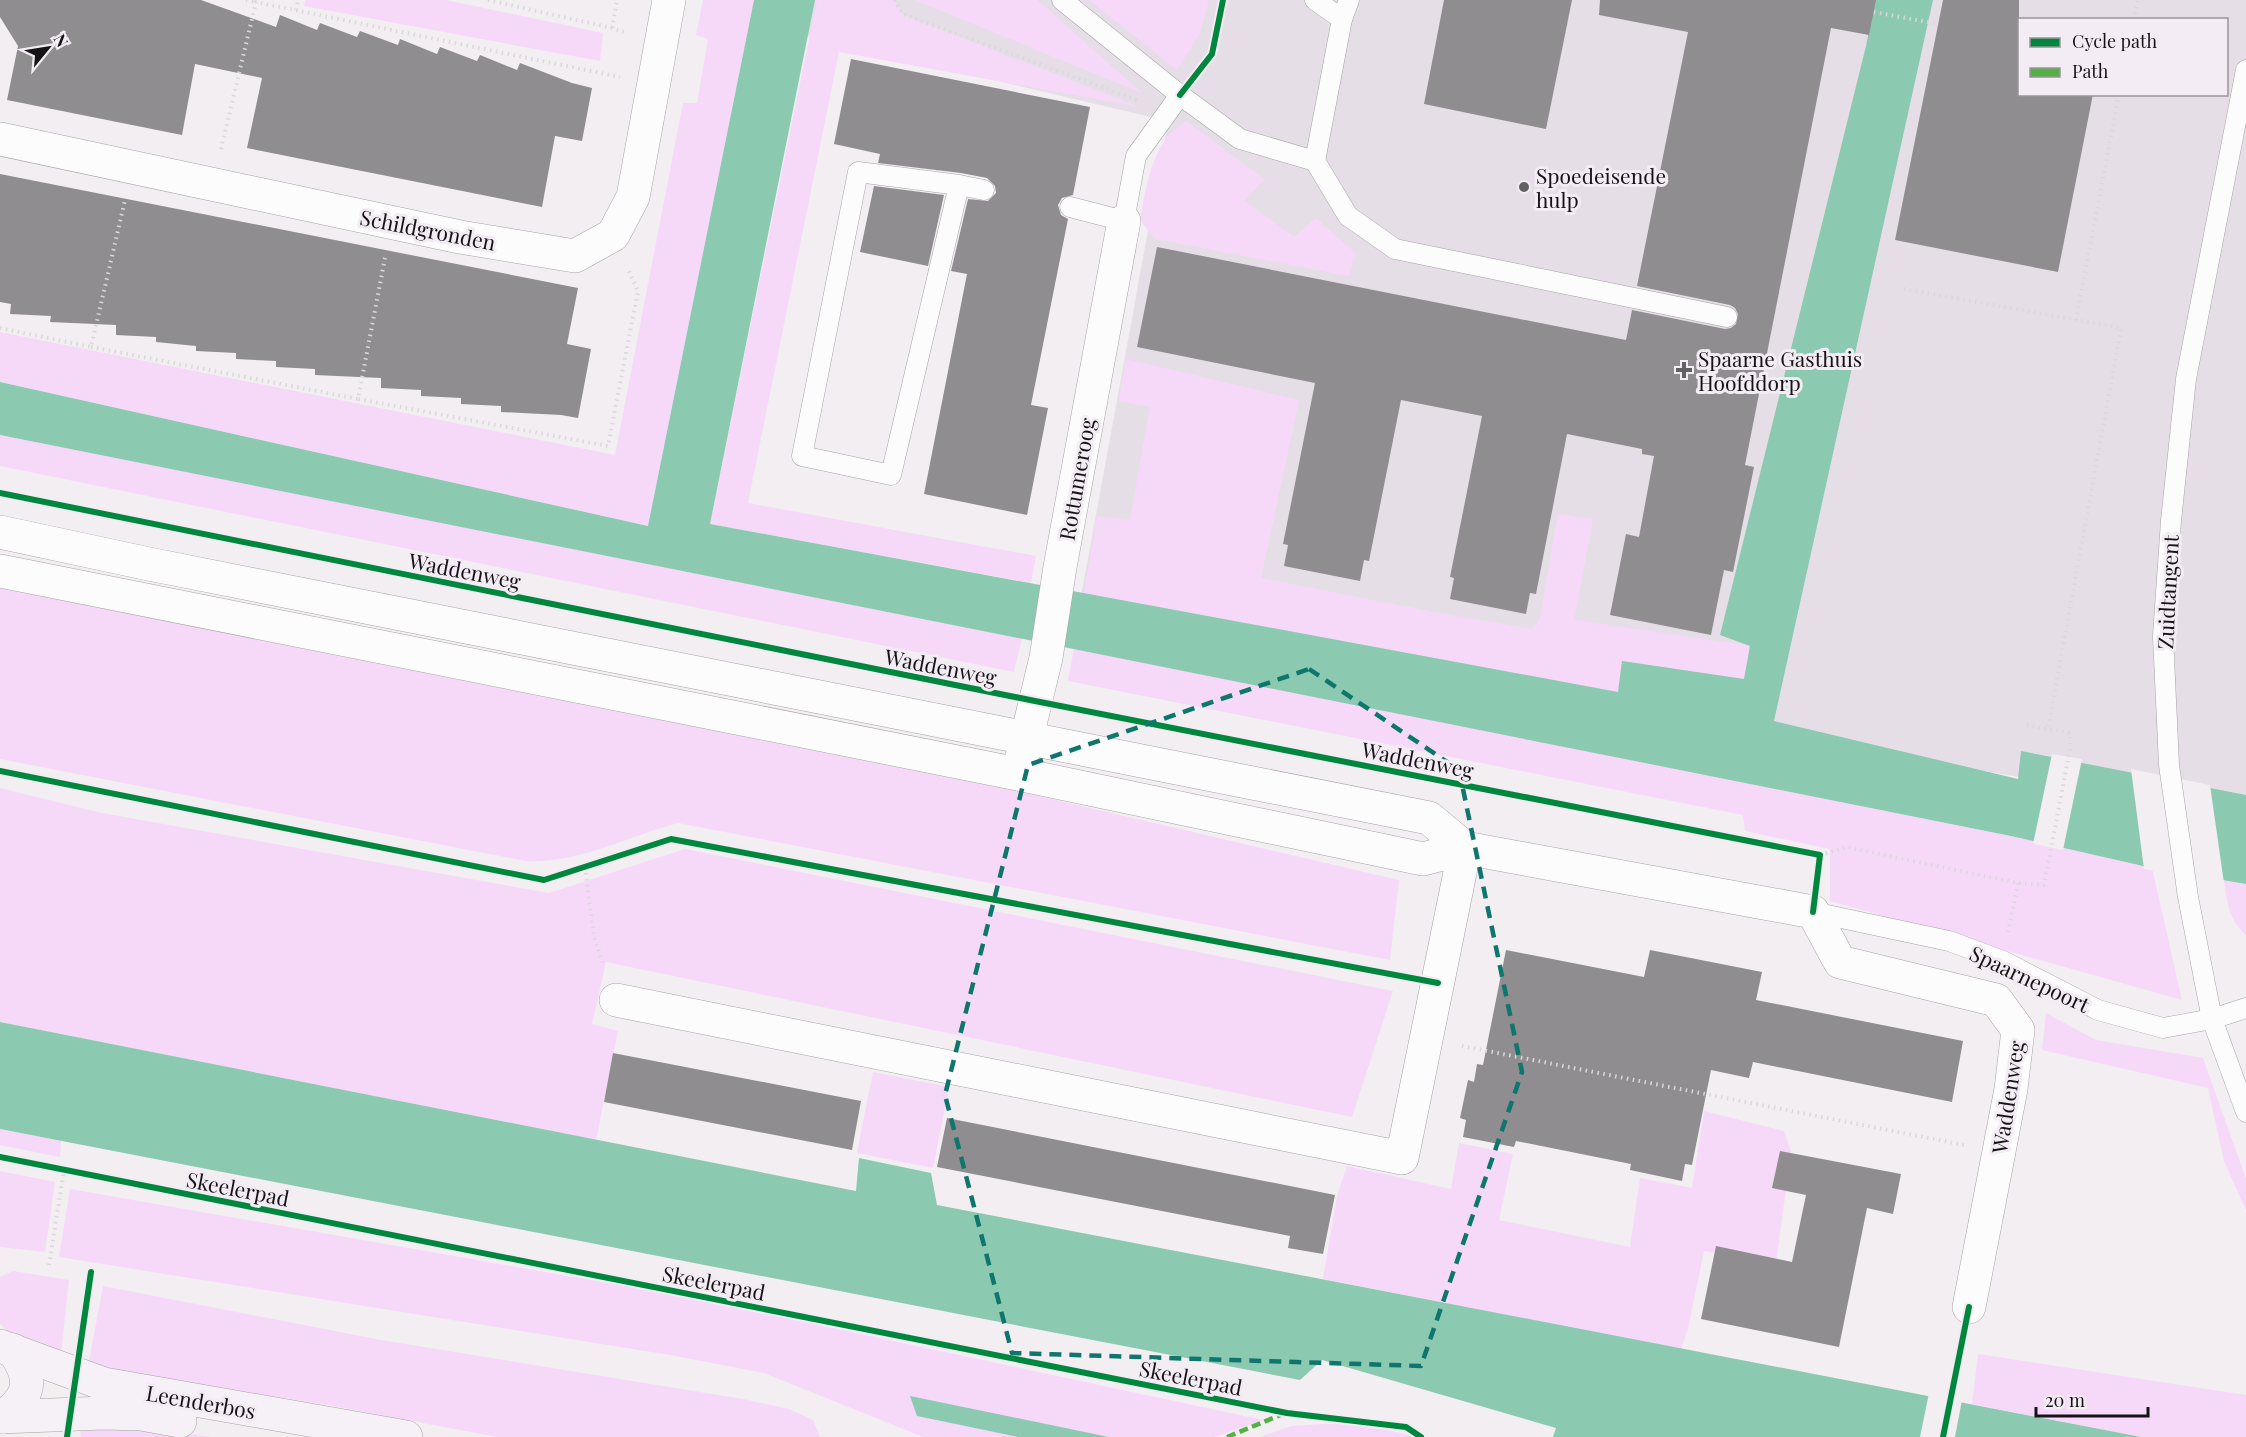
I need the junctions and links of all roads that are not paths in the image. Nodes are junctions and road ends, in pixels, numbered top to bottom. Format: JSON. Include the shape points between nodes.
{"nodes":[{"id":1,"x":669,"y":0,"type":"edge"},
{"id":2,"x":1062,"y":0,"type":"edge"},
{"id":3,"x":1315,"y":0,"type":"edge"},
{"id":4,"x":1349,"y":0,"type":"edge"},
{"id":5,"x":1342,"y":19,"type":"junction"},
{"id":6,"x":2246,"y":70,"type":"edge"},
{"id":7,"x":1180,"y":95,"type":"junction"},
{"id":8,"x":0,"y":139,"type":"edge"},
{"id":9,"x":1315,"y":160,"type":"junction"},
{"id":10,"x":959,"y":185,"type":"junction"},
{"id":11,"x":984,"y":190,"type":"dead end"},
{"id":12,"x":1070,"y":207,"type":"dead end"},
{"id":13,"x":1124,"y":221,"type":"junction"},
{"id":14,"x":1727,"y":317,"type":"dead end"},
{"id":15,"x":0,"y":532,"type":"edge"},
{"id":16,"x":0,"y":571,"type":"edge"},
{"id":17,"x":1026,"y":737,"type":"junction"},
{"id":18,"x":1018,"y":774,"type":"junction"},
{"id":19,"x":1465,"y":848,"type":"junction"},
{"id":20,"x":1813,"y":912,"type":"junction"},
{"id":21,"x":616,"y":1000,"type":"road end"},
{"id":22,"x":2246,"y":1008,"type":"edge"},
{"id":23,"x":2212,"y":1019,"type":"junction"},
{"id":24,"x":2246,"y":1112,"type":"edge"},
{"id":25,"x":1969,"y":1307,"type":"dead end"},
{"id":26,"x":7,"y":1348,"type":"edge"},
{"id":27,"x":1,"y":1417,"type":"edge"},
{"id":28,"x":275,"y":1437,"type":"edge"},
{"id":29,"x":406,"y":1437,"type":"edge"}],
"edges":[{"from":1,"to":8,"type":"street","name":"Schildgronden","via":[[633,197],[613,235],[575,256],[460,237]]},
{"from":2,"to":7,"type":"lane"},
{"from":3,"to":5,"type":"lane"},
{"from":4,"to":5,"type":"lane"},
{"from":5,"to":9,"type":"lane"},
{"from":6,"to":23,"type":"lane","name":"Zuidtangent","via":[[2186,379],[2163,636],[2169,765],[2188,897]]},
{"from":7,"to":9,"type":"lane","via":[[1240,139]]},
{"from":7,"to":13,"type":"lane","via":[[1136,156]]},
{"from":9,"to":14,"type":"lane","via":[[1348,216],[1395,249]]},
{"from":10,"to":10,"type":"lane","via":[[858,172],[802,456],[891,475]]},
{"from":10,"to":11,"type":"lane"},
{"from":12,"to":13,"type":"lane"},
{"from":13,"to":17,"type":"street","name":"Rottumeroog","via":[[1046,658]]},
{"from":15,"to":17,"type":"street"},
{"from":16,"to":18,"type":"street"},
{"from":17,"to":18,"type":"street"},
{"from":17,"to":19,"type":"street","via":[[1429,818]]},
{"from":18,"to":19,"type":"street","via":[[1423,859]]},
{"from":19,"to":20,"type":"street"},
{"from":19,"to":21,"type":"street","via":[[1402,1158]]},
{"from":20,"to":23,"type":"lane","name":"Spaarnepoort","via":[[1949,941],[2003,961],[2098,1010],[2163,1028]]},
{"from":20,"to":25,"type":"street","name":"Waddenweg","via":[[1840,962],[1996,1000],[2018,1030],[2011,1089]]},
{"from":22,"to":23,"type":"lane","name":"Spaarnepoort"},
{"from":23,"to":24,"type":"lane","name":"Zuidtangent"},
{"from":26,"to":27,"type":"main road","via":[[24,1367],[27,1387],[18,1406]]},
{"from":26,"to":29,"type":"main road","name":"Leenderbos","via":[[104,1384]]},
{"from":27,"to":28,"type":"main road","name":"Leenderbos","via":[[141,1414]]}]}
